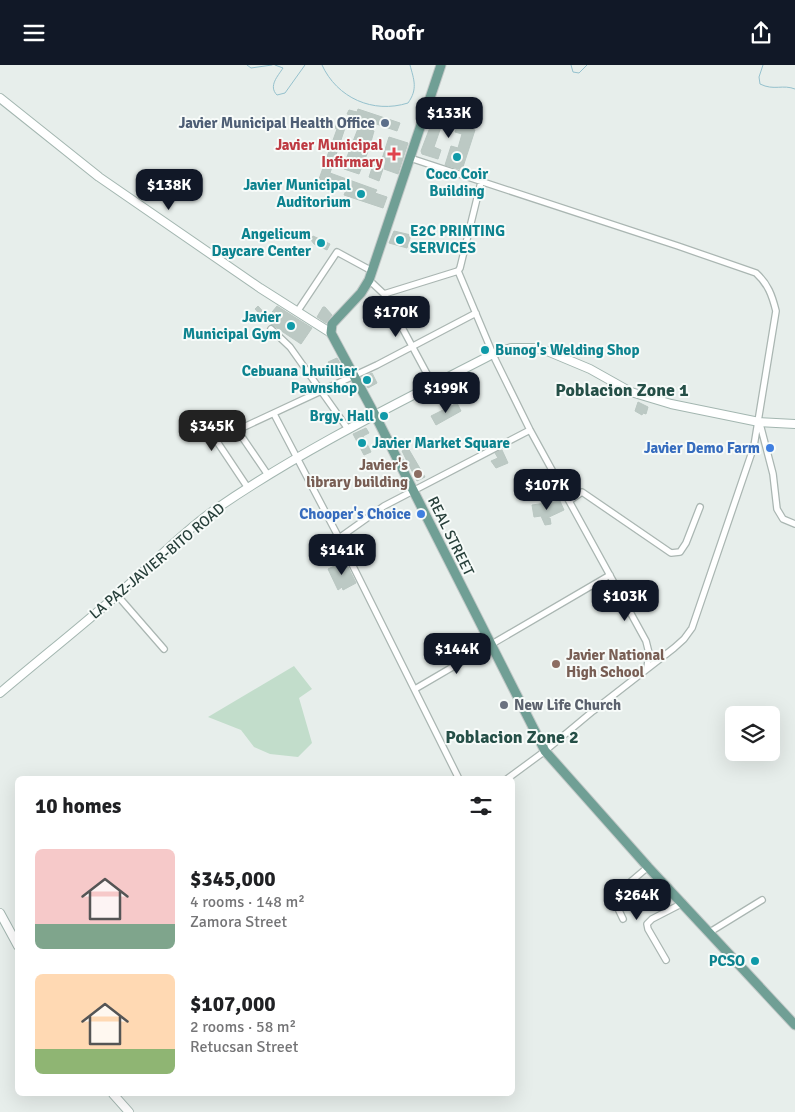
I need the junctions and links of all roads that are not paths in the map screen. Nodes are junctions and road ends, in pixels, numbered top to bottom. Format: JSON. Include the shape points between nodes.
{"nodes":[{"id":1,"x":441,"y":65,"type":"edge"},
{"id":2,"x":0,"y":98,"type":"edge"},
{"id":3,"x":410,"y":157,"type":"junction"},
{"id":4,"x":481,"y":182,"type":"junction"},
{"id":5,"x":458,"y":271,"type":"junction"},
{"id":6,"x":371,"y":276,"type":"junction"},
{"id":7,"x":384,"y":294,"type":"junction"},
{"id":8,"x":297,"y":312,"type":"junction"},
{"id":9,"x":476,"y":313,"type":"junction"},
{"id":10,"x":271,"y":329,"type":"dead end"},
{"id":11,"x":331,"y":333,"type":"junction"},
{"id":12,"x":412,"y":347,"type":"junction"},
{"id":13,"x":493,"y":354,"type":"junction"},
{"id":14,"x":355,"y":375,"type":"junction"},
{"id":15,"x":433,"y":385,"type":"junction"},
{"id":16,"x":321,"y":391,"type":"junction"},
{"id":17,"x":274,"y":414,"type":"junction"},
{"id":18,"x":375,"y":415,"type":"junction"},
{"id":19,"x":759,"y":422,"type":"junction"},
{"id":20,"x":795,"y":424,"type":"edge"},
{"id":21,"x":348,"y":429,"type":"junction"},
{"id":22,"x":530,"y":430,"type":"junction"},
{"id":23,"x":238,"y":431,"type":"junction"},
{"id":24,"x":297,"y":457,"type":"junction"},
{"id":25,"x":268,"y":475,"type":"junction"},
{"id":26,"x":248,"y":488,"type":"junction"},
{"id":27,"x":413,"y":489,"type":"junction"},
{"id":28,"x":569,"y":501,"type":"junction"},
{"id":29,"x":700,"y":507,"type":"dead end"},
{"id":30,"x":795,"y":524,"type":"edge"},
{"id":31,"x":339,"y":538,"type":"junction"},
{"id":32,"x":610,"y":575,"type":"junction"},
{"id":33,"x":117,"y":595,"type":"junction"},
{"id":34,"x":490,"y":645,"type":"junction"},
{"id":35,"x":164,"y":649,"type":"dead end"},
{"id":36,"x":648,"y":668,"type":"junction"},
{"id":37,"x":415,"y":689,"type":"junction"},
{"id":38,"x":0,"y":693,"type":"edge"},
{"id":39,"x":545,"y":751,"type":"junction"},
{"id":40,"x":458,"y":776,"type":"edge"},
{"id":41,"x":511,"y":776,"type":"edge"},
{"id":42,"x":648,"y":867,"type":"junction"},
{"id":43,"x":762,"y":900,"type":"dead end"},
{"id":44,"x":683,"y":903,"type":"junction"},
{"id":45,"x":0,"y":913,"type":"edge"},
{"id":46,"x":623,"y":919,"type":"dead end"},
{"id":47,"x":710,"y":932,"type":"junction"},
{"id":48,"x":15,"y":940,"type":"edge"},
{"id":49,"x":666,"y":960,"type":"dead end"},
{"id":50,"x":795,"y":1025,"type":"edge"},
{"id":51,"x":115,"y":1096,"type":"edge"},
{"id":52,"x":129,"y":1112,"type":"edge"}],
"edges":[{"from":1,"to":3,"type":"main road"},
{"from":2,"to":8,"type":"street","via":[[99,177]]},
{"from":3,"to":4,"type":"street"},
{"from":3,"to":6,"type":"main road"},
{"from":4,"to":5,"type":"street"},
{"from":4,"to":19,"type":"street","via":[[756,273],[772,294],[776,311]]},
{"from":5,"to":7,"type":"street"},
{"from":5,"to":9,"type":"street"},
{"from":6,"to":7,"type":"street"},
{"from":6,"to":8,"type":"street","via":[[337,252]]},
{"from":6,"to":11,"type":"main road","via":[[361,293],[332,324]]},
{"from":7,"to":12,"type":"street"},
{"from":8,"to":11,"type":"street"},
{"from":9,"to":12,"type":"street"},
{"from":9,"to":13,"type":"street"},
{"from":10,"to":16,"type":"street","via":[[290,347]]},
{"from":11,"to":14,"type":"main road","name":"REAL STREET"},
{"from":12,"to":14,"type":"street"},
{"from":12,"to":15,"type":"street"},
{"from":13,"to":15,"type":"street","name":"LA PAZ-JAVIER-BITO ROAD"},
{"from":13,"to":19,"type":"street","name":"LA PAZ-JAVIER-BITO ROAD","via":[[522,347],[547,351],[590,369],[631,392],[671,404]]},
{"from":13,"to":22,"type":"street"},
{"from":14,"to":16,"type":"street"},
{"from":14,"to":18,"type":"main road","name":"REAL STREET"},
{"from":15,"to":18,"type":"street","name":"LA PAZ-JAVIER-BITO ROAD"},
{"from":16,"to":17,"type":"street"},
{"from":16,"to":21,"type":"street"},
{"from":17,"to":23,"type":"street"},
{"from":17,"to":24,"type":"street"},
{"from":18,"to":21,"type":"street","name":"LA PAZ-JAVIER-BITO ROAD"},
{"from":18,"to":27,"type":"main road","name":"REAL STREET"},
{"from":19,"to":20,"type":"street","name":"LA PAZ-JAVIER-BITO ROAD"},
{"from":19,"to":30,"type":"street","via":[[773,474],[777,509],[783,519]]},
{"from":19,"to":36,"type":"street","via":[[754,446],[695,620],[684,639]]},
{"from":21,"to":24,"type":"street","name":"LA PAZ-JAVIER-BITO ROAD"},
{"from":22,"to":27,"type":"street"},
{"from":22,"to":28,"type":"street"},
{"from":23,"to":25,"type":"street"},
{"from":23,"to":26,"type":"street","via":[[216,440]]},
{"from":24,"to":25,"type":"street","name":"LA PAZ-JAVIER-BITO ROAD"},
{"from":24,"to":31,"type":"street"},
{"from":25,"to":26,"type":"street","name":"LA PAZ-JAVIER-BITO ROAD"},
{"from":26,"to":33,"type":"street","name":"LA PAZ-JAVIER-BITO ROAD","via":[[203,518]]},
{"from":27,"to":31,"type":"street"},
{"from":27,"to":34,"type":"main road","name":"REAL STREET"},
{"from":28,"to":29,"type":"street","via":[[582,492],[671,553],[680,552],[686,543]]},
{"from":28,"to":32,"type":"street"},
{"from":31,"to":37,"type":"street"},
{"from":32,"to":34,"type":"street"},
{"from":32,"to":36,"type":"street","via":[[646,641]]},
{"from":33,"to":35,"type":"street"},
{"from":33,"to":38,"type":"street","name":"LA PAZ-JAVIER-BITO ROAD"},
{"from":34,"to":37,"type":"street"},
{"from":34,"to":39,"type":"main road","name":"REAL STREET"},
{"from":36,"to":39,"type":"street"},
{"from":37,"to":40,"type":"street"},
{"from":39,"to":41,"type":"street"},
{"from":39,"to":42,"type":"main road","name":"REAL STREET"},
{"from":42,"to":44,"type":"main road","name":"REAL STREET"},
{"from":42,"to":46,"type":"street","via":[[616,894],[614,900]]},
{"from":43,"to":47,"type":"street"},
{"from":44,"to":47,"type":"main road","name":"REAL STREET"},
{"from":44,"to":49,"type":"street","via":[[647,924]]},
{"from":45,"to":48,"type":"street"},
{"from":47,"to":50,"type":"main road","name":"REAL STREET"},
{"from":51,"to":52,"type":"street"}]}
